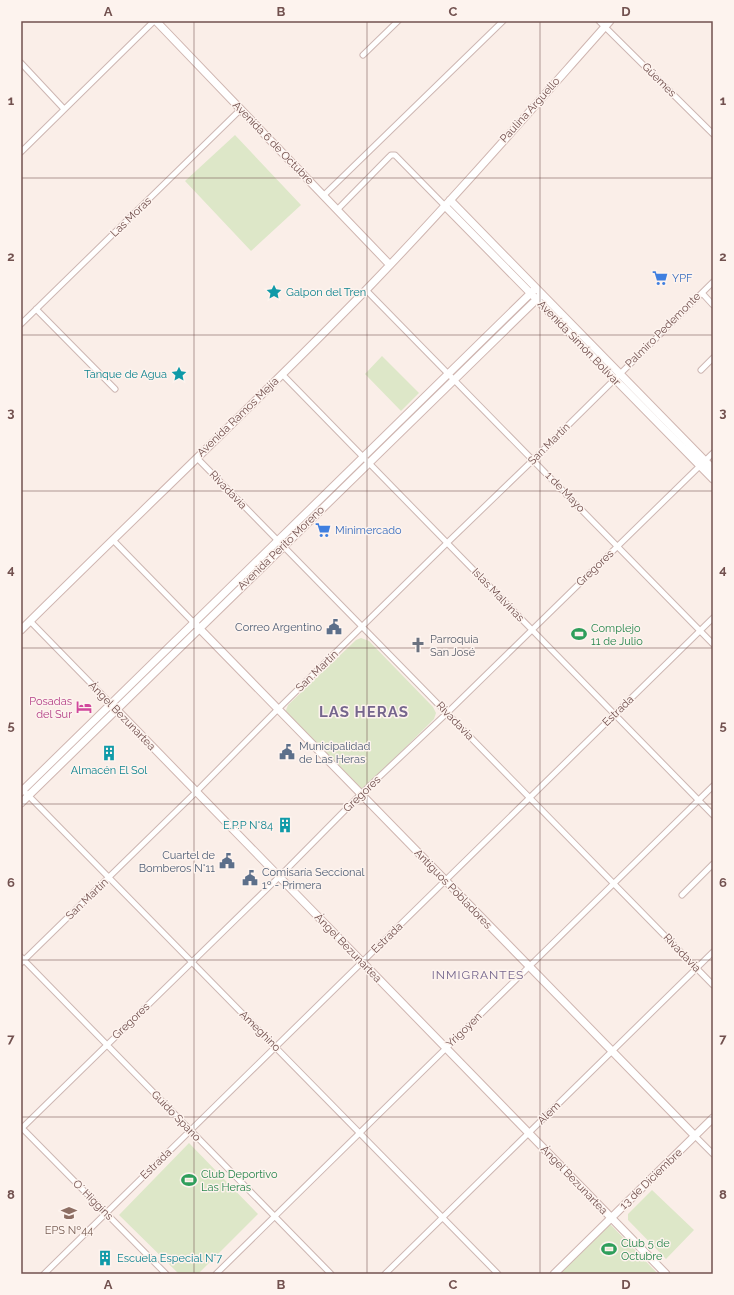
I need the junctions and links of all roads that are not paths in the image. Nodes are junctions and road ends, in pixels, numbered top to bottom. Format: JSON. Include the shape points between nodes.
{"nodes":[{"id":1,"x":155,"y":21,"type":"edge"},
{"id":2,"x":398,"y":21,"type":"edge"},
{"id":3,"x":503,"y":21,"type":"edge"},
{"id":4,"x":600,"y":21,"type":"edge"},
{"id":5,"x":608,"y":24,"type":"edge"},
{"id":6,"x":363,"y":55,"type":"dead end"},
{"id":7,"x":21,"y":63,"type":"edge"},
{"id":8,"x":64,"y":109,"type":"junction"},
{"id":9,"x":240,"y":110,"type":"junction"},
{"id":10,"x":713,"y":134,"type":"edge"},
{"id":11,"x":21,"y":152,"type":"edge"},
{"id":12,"x":323,"y":196,"type":"junction"},
{"id":13,"x":450,"y":200,"type":"junction"},
{"id":14,"x":445,"y":206,"type":"junction"},
{"id":15,"x":337,"y":210,"type":"junction"},
{"id":16,"x":390,"y":265,"type":"junction"},
{"id":17,"x":713,"y":282,"type":"edge"},
{"id":18,"x":536,"y":288,"type":"junction"},
{"id":19,"x":366,"y":290,"type":"junction"},
{"id":20,"x":530,"y":293,"type":"junction"},
{"id":21,"x":702,"y":293,"type":"junction"},
{"id":22,"x":542,"y":294,"type":"junction"},
{"id":23,"x":536,"y":299,"type":"junction"},
{"id":24,"x":713,"y":305,"type":"edge"},
{"id":25,"x":36,"y":309,"type":"junction"},
{"id":26,"x":21,"y":324,"type":"edge"},
{"id":27,"x":713,"y":358,"type":"edge"},
{"id":28,"x":701,"y":370,"type":"dead end"},
{"id":29,"x":620,"y":373,"type":"junction"},
{"id":30,"x":282,"y":374,"type":"junction"},
{"id":31,"x":451,"y":377,"type":"junction"},
{"id":32,"x":614,"y":379,"type":"junction"},
{"id":33,"x":115,"y":389,"type":"dead end"},
{"id":34,"x":713,"y":453,"type":"edge"},
{"id":35,"x":197,"y":458,"type":"junction"},
{"id":36,"x":366,"y":460,"type":"junction"},
{"id":37,"x":533,"y":460,"type":"junction"},
{"id":38,"x":703,"y":463,"type":"junction"},
{"id":39,"x":713,"y":469,"type":"edge"},
{"id":40,"x":713,"y":479,"type":"edge"},
{"id":41,"x":112,"y":540,"type":"junction"},
{"id":42,"x":447,"y":542,"type":"junction"},
{"id":43,"x":281,"y":543,"type":"junction"},
{"id":44,"x":617,"y":546,"type":"junction"},
{"id":45,"x":713,"y":618,"type":"edge"},
{"id":46,"x":30,"y":621,"type":"junction"},
{"id":47,"x":196,"y":626,"type":"junction"},
{"id":48,"x":362,"y":626,"type":"junction"},
{"id":49,"x":21,"y":630,"type":"edge"},
{"id":50,"x":532,"y":630,"type":"junction"},
{"id":51,"x":700,"y":631,"type":"junction"},
{"id":52,"x":713,"y":644,"type":"edge"},
{"id":53,"x":114,"y":707,"type":"junction"},
{"id":54,"x":278,"y":709,"type":"junction"},
{"id":55,"x":447,"y":713,"type":"junction"},
{"id":56,"x":615,"y":714,"type":"junction"},
{"id":57,"x":713,"y":786,"type":"edge"},
{"id":58,"x":23,"y":792,"type":"edge"},
{"id":59,"x":196,"y":792,"type":"junction"},
{"id":60,"x":361,"y":794,"type":"junction"},
{"id":61,"x":530,"y":798,"type":"junction"},
{"id":62,"x":698,"y":800,"type":"junction"},
{"id":63,"x":21,"y":803,"type":"edge"},
{"id":64,"x":713,"y":815,"type":"edge"},
{"id":65,"x":713,"y":864,"type":"edge"},
{"id":66,"x":279,"y":877,"type":"junction"},
{"id":67,"x":109,"y":878,"type":"junction"},
{"id":68,"x":445,"y":880,"type":"junction"},
{"id":69,"x":614,"y":884,"type":"junction"},
{"id":70,"x":682,"y":895,"type":"dead end"},
{"id":71,"x":713,"y":952,"type":"edge"},
{"id":72,"x":22,"y":960,"type":"edge"},
{"id":73,"x":192,"y":962,"type":"junction"},
{"id":74,"x":362,"y":962,"type":"junction"},
{"id":75,"x":529,"y":966,"type":"junction"},
{"id":76,"x":697,"y":968,"type":"junction"},
{"id":77,"x":713,"y":985,"type":"edge"},
{"id":78,"x":107,"y":1045,"type":"junction"},
{"id":79,"x":275,"y":1047,"type":"junction"},
{"id":80,"x":446,"y":1048,"type":"junction"},
{"id":81,"x":612,"y":1051,"type":"junction"},
{"id":82,"x":713,"y":1118,"type":"edge"},
{"id":83,"x":21,"y":1128,"type":"edge"},
{"id":84,"x":190,"y":1130,"type":"junction"},
{"id":85,"x":359,"y":1133,"type":"junction"},
{"id":86,"x":529,"y":1133,"type":"junction"},
{"id":87,"x":695,"y":1136,"type":"junction"},
{"id":88,"x":713,"y":1154,"type":"edge"},
{"id":89,"x":106,"y":1213,"type":"junction"},
{"id":90,"x":275,"y":1216,"type":"junction"},
{"id":91,"x":442,"y":1217,"type":"junction"},
{"id":92,"x":611,"y":1218,"type":"junction"},
{"id":93,"x":44,"y":1274,"type":"edge"},
{"id":94,"x":166,"y":1274,"type":"edge"},
{"id":95,"x":216,"y":1274,"type":"edge"},
{"id":96,"x":331,"y":1274,"type":"edge"},
{"id":97,"x":385,"y":1274,"type":"edge"},
{"id":98,"x":498,"y":1274,"type":"edge"},
{"id":99,"x":554,"y":1274,"type":"edge"},
{"id":100,"x":666,"y":1274,"type":"edge"}],
"edges":[{"from":1,"to":8,"type":"street"},
{"from":1,"to":9,"type":"street","name":"Avenida 6 de Octubre"},
{"from":2,"to":6,"type":"street"},
{"from":3,"to":12,"type":"street"},
{"from":4,"to":5,"type":"street","name":"Güemes"},
{"from":5,"to":10,"type":"street","name":"Güemes"},
{"from":5,"to":13,"type":"street","name":"Paulina Arguello"},
{"from":7,"to":8,"type":"street"},
{"from":8,"to":11,"type":"street"},
{"from":9,"to":12,"type":"street","name":"Avenida 6 de Octubre"},
{"from":9,"to":25,"type":"street","name":"Las Moras"},
{"from":12,"to":15,"type":"street","name":"Avenida 6 de Octubre"},
{"from":13,"to":14,"type":"street","name":"Avenida Ramos Mejía"},
{"from":13,"to":18,"type":"street","name":"Avenida Simón Bolívar"},
{"from":14,"to":15,"type":"street","via":[[395,155],[391,155]]},
{"from":14,"to":16,"type":"street","name":"Avenida Ramos Mejía"},
{"from":14,"to":20,"type":"street","name":"Avenida Simón Bolívar"},
{"from":15,"to":16,"type":"street","name":"Avenida 6 de Octubre"},
{"from":16,"to":19,"type":"street","name":"Avenida Ramos Mejía"},
{"from":17,"to":21,"type":"street","name":"Palmiro Pedemonte"},
{"from":18,"to":20,"type":"street","name":"Avenida Perito Moreno"},
{"from":18,"to":22,"type":"street","name":"Avenida Simón Bolívar"},
{"from":19,"to":30,"type":"street","name":"Avenida Ramos Mejía"},
{"from":19,"to":31,"type":"street","name":"1 de Mayo"},
{"from":20,"to":23,"type":"street","name":"Avenida Simón Bolívar"},
{"from":20,"to":31,"type":"street","name":"Avenida Perito Moreno"},
{"from":21,"to":24,"type":"street"},
{"from":21,"to":29,"type":"street","name":"Palmiro Pedemonte"},
{"from":22,"to":23,"type":"street","name":"Avenida Perito Moreno"},
{"from":22,"to":29,"type":"street","name":"Avenida Simón Bolívar"},
{"from":23,"to":31,"type":"street","name":"Avenida Perito Moreno"},
{"from":23,"to":32,"type":"street","name":"Avenida Simón Bolívar"},
{"from":25,"to":26,"type":"street","name":"Las Moras"},
{"from":25,"to":33,"type":"street"},
{"from":27,"to":28,"type":"street"},
{"from":29,"to":32,"type":"street","name":"Palmiro Pedemonte"},
{"from":29,"to":38,"type":"street","name":"Avenida Simón Bolívar"},
{"from":30,"to":35,"type":"street","name":"Avenida Ramos Mejía"},
{"from":30,"to":36,"type":"street","name":"Islas Malvinas"},
{"from":31,"to":36,"type":"street","name":"Avenida Perito Moreno"},
{"from":31,"to":37,"type":"street","name":"1 de Mayo"},
{"from":32,"to":37,"type":"street","name":"San Martín"},
{"from":32,"to":38,"type":"street","name":"Avenida Simón Bolívar"},
{"from":34,"to":38,"type":"street","name":"Gregores"},
{"from":35,"to":41,"type":"street","name":"Avenida Ramos Mejía"},
{"from":35,"to":43,"type":"street","name":"Rivadavia"},
{"from":36,"to":42,"type":"street","name":"Islas Malvinas"},
{"from":36,"to":43,"type":"street","name":"Avenida Perito Moreno"},
{"from":37,"to":42,"type":"street","name":"San Martín"},
{"from":37,"to":44,"type":"street","name":"1 de Mayo"},
{"from":38,"to":39,"type":"street","name":"Avenida Simón Bolívar"},
{"from":38,"to":40,"type":"street","name":"Avenida Simón Bolívar"},
{"from":38,"to":44,"type":"street","name":"Gregores"},
{"from":41,"to":46,"type":"street","name":"Avenida Ramos Mejía"},
{"from":41,"to":47,"type":"street"},
{"from":42,"to":48,"type":"street","name":"San Martín"},
{"from":42,"to":50,"type":"street","name":"Islas Malvinas"},
{"from":43,"to":47,"type":"street","name":"Avenida Perito Moreno"},
{"from":43,"to":48,"type":"street","name":"Rivadavia"},
{"from":44,"to":50,"type":"street","name":"Gregores"},
{"from":44,"to":51,"type":"street","name":"1 de Mayo"},
{"from":45,"to":51,"type":"street","name":"Estrada"},
{"from":46,"to":49,"type":"street","name":"Avenida Ramos Mejía"},
{"from":46,"to":53,"type":"street","name":"Ángel Bezunartea"},
{"from":47,"to":53,"type":"street","name":"Avenida Perito Moreno"},
{"from":47,"to":54,"type":"street","name":"Antiguos Pobladores"},
{"from":48,"to":54,"type":"street","name":"San Martín"},
{"from":48,"to":55,"type":"street","name":"Rivadavia"},
{"from":50,"to":55,"type":"street","name":"Gregores"},
{"from":50,"to":56,"type":"street","name":"Islas Malvinas"},
{"from":51,"to":52,"type":"street","name":"1 de Mayo"},
{"from":51,"to":56,"type":"street","name":"Estrada"},
{"from":53,"to":58,"type":"street","name":"Avenida Perito Moreno"},
{"from":53,"to":59,"type":"street","name":"Ángel Bezunartea"},
{"from":54,"to":59,"type":"street","name":"San Martín"},
{"from":54,"to":60,"type":"street","name":"Antiguos Pobladores"},
{"from":55,"to":60,"type":"street","name":"Gregores"},
{"from":55,"to":61,"type":"street","name":"Rivadavia"},
{"from":56,"to":61,"type":"street","name":"Estrada"},
{"from":56,"to":62,"type":"street","name":"Islas Malvinas"},
{"from":57,"to":62,"type":"street","name":"Yrigoyen"},
{"from":58,"to":63,"type":"street","name":"Avenida Perito Moreno"},
{"from":58,"to":67,"type":"street","name":"Ameghino"},
{"from":59,"to":66,"type":"street","name":"Ángel Bezunartea"},
{"from":59,"to":67,"type":"street","name":"San Martín"},
{"from":60,"to":66,"type":"street","name":"Gregores"},
{"from":60,"to":68,"type":"street","name":"Antiguos Pobladores"},
{"from":61,"to":68,"type":"street","name":"Estrada"},
{"from":61,"to":69,"type":"street","name":"Rivadavia"},
{"from":62,"to":64,"type":"street","name":"Islas Malvinas"},
{"from":62,"to":69,"type":"street","name":"Yrigoyen"},
{"from":65,"to":70,"type":"street"},
{"from":66,"to":73,"type":"street","name":"Gregores"},
{"from":66,"to":74,"type":"street","name":"Ángel Bezunartea"},
{"from":67,"to":72,"type":"street","name":"San Martín"},
{"from":67,"to":73,"type":"street","name":"Ameghino"},
{"from":68,"to":74,"type":"street","name":"Estrada"},
{"from":68,"to":75,"type":"street","name":"Antiguos Pobladores"},
{"from":69,"to":75,"type":"street","name":"Yrigoyen"},
{"from":69,"to":76,"type":"street","name":"Rivadavia"},
{"from":71,"to":76,"type":"street","name":"Alem"},
{"from":72,"to":78,"type":"street","name":"Guido Spano"},
{"from":73,"to":78,"type":"street","name":"Gregores"},
{"from":73,"to":79,"type":"street","name":"Ameghino"},
{"from":74,"to":79,"type":"street","name":"Estrada"},
{"from":74,"to":80,"type":"street","name":"Ángel Bezunartea"},
{"from":75,"to":80,"type":"street","name":"Yrigoyen"},
{"from":75,"to":81,"type":"street","name":"Antiguos Pobladores"},
{"from":76,"to":77,"type":"street","name":"Rivadavia"},
{"from":76,"to":81,"type":"street","name":"Alem"},
{"from":78,"to":83,"type":"street","name":"Gregores"},
{"from":78,"to":84,"type":"street","name":"Guido Spano"},
{"from":79,"to":84,"type":"street","name":"Estrada"},
{"from":79,"to":85,"type":"street","name":"Ameghino"},
{"from":80,"to":85,"type":"street","name":"Yrigoyen"},
{"from":80,"to":86,"type":"street","name":"Ángel Bezunartea"},
{"from":81,"to":86,"type":"street","name":"Alem"},
{"from":81,"to":87,"type":"street","name":"Antiguos Pobladores"},
{"from":82,"to":87,"type":"street","name":"13 de Diciembre"},
{"from":83,"to":89,"type":"street","name":"O´ Higgins"},
{"from":84,"to":89,"type":"street","name":"Estrada"},
{"from":84,"to":90,"type":"street","name":"Guido Spano"},
{"from":85,"to":90,"type":"street","name":"Yrigoyen"},
{"from":85,"to":91,"type":"street","name":"Ameghino"},
{"from":86,"to":91,"type":"street","name":"Alem"},
{"from":86,"to":92,"type":"street","name":"Ángel Bezunartea"},
{"from":87,"to":88,"type":"street","name":"Antiguos Pobladores"},
{"from":87,"to":92,"type":"street","name":"13 de Diciembre"},
{"from":89,"to":93,"type":"street","name":"Estrada"},
{"from":89,"to":94,"type":"street","name":"O´ Higgins"},
{"from":90,"to":95,"type":"street","name":"Yrigoyen"},
{"from":90,"to":96,"type":"street","name":"Guido Spano"},
{"from":91,"to":97,"type":"street","name":"Alem"},
{"from":91,"to":98,"type":"street","name":"Ameghino"},
{"from":92,"to":99,"type":"street","name":"13 de Diciembre"},
{"from":92,"to":100,"type":"street","name":"Ángel Bezunartea"}]}
